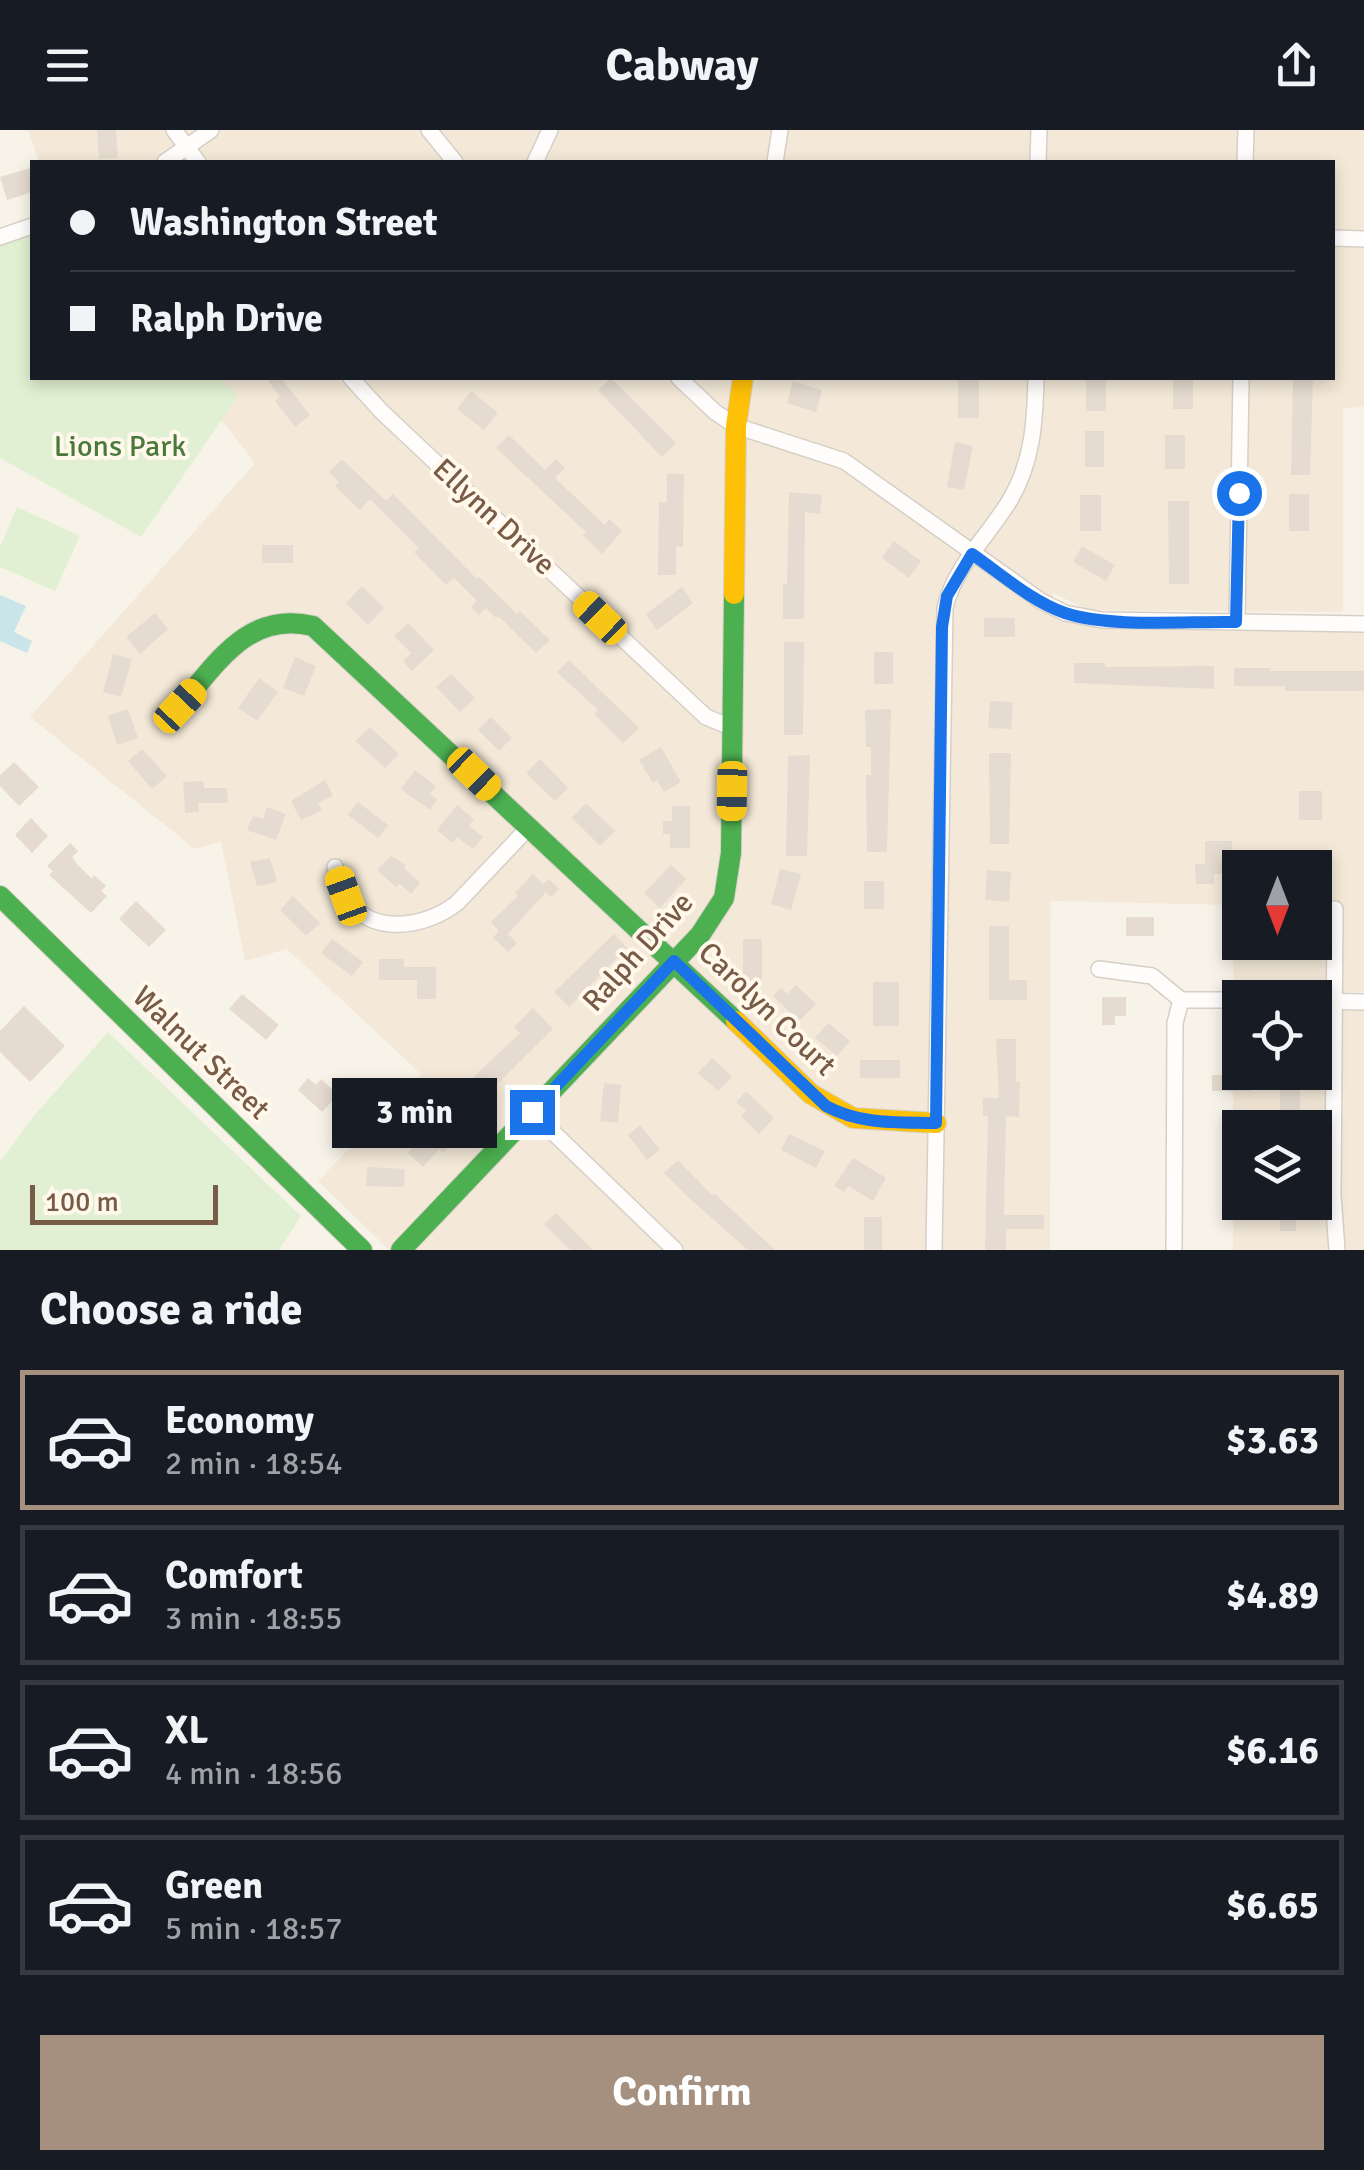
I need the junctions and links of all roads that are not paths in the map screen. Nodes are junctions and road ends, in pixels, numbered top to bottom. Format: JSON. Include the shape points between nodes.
{"nodes":[{"id":1,"x":174,"y":130,"type":"edge"},
{"id":2,"x":211,"y":130,"type":"edge"},
{"id":3,"x":429,"y":130,"type":"edge"},
{"id":4,"x":550,"y":130,"type":"edge"},
{"id":5,"x":780,"y":130,"type":"edge"},
{"id":6,"x":1039,"y":130,"type":"edge"},
{"id":7,"x":1246,"y":130,"type":"edge"},
{"id":8,"x":187,"y":147,"type":"junction"},
{"id":9,"x":168,"y":160,"type":"edge"},
{"id":10,"x":197,"y":160,"type":"edge"},
{"id":11,"x":453,"y":160,"type":"edge"},
{"id":12,"x":536,"y":160,"type":"edge"},
{"id":13,"x":775,"y":160,"type":"edge"},
{"id":14,"x":1038,"y":160,"type":"edge"},
{"id":15,"x":1245,"y":160,"type":"edge"},
{"id":16,"x":30,"y":227,"type":"edge"},
{"id":17,"x":0,"y":238,"type":"edge"},
{"id":18,"x":1335,"y":238,"type":"edge"},
{"id":19,"x":1364,"y":238,"type":"edge"},
{"id":20,"x":352,"y":380,"type":"edge"},
{"id":21,"x":681,"y":380,"type":"edge"},
{"id":22,"x":743,"y":380,"type":"edge"},
{"id":23,"x":1036,"y":380,"type":"edge"},
{"id":24,"x":1241,"y":380,"type":"edge"},
{"id":25,"x":736,"y":426,"type":"junction"},
{"id":26,"x":972,"y":554,"type":"junction"},
{"id":27,"x":1236,"y":622,"type":"junction"},
{"id":28,"x":1364,"y":624,"type":"edge"},
{"id":29,"x":180,"y":706,"type":"dead end"},
{"id":30,"x":733,"y":728,"type":"junction"},
{"id":31,"x":529,"y":827,"type":"junction"},
{"id":32,"x":335,"y":867,"type":"dead end"},
{"id":33,"x":0,"y":896,"type":"edge"},
{"id":34,"x":1335,"y":909,"type":"dead end"},
{"id":35,"x":674,"y":961,"type":"junction"},
{"id":36,"x":1100,"y":970,"type":"dead end"},
{"id":37,"x":1181,"y":1000,"type":"junction"},
{"id":38,"x":1222,"y":1000,"type":"edge"},
{"id":39,"x":1332,"y":1002,"type":"edge"},
{"id":40,"x":1336,"y":1002,"type":"junction"},
{"id":41,"x":1364,"y":1002,"type":"edge"},
{"id":42,"x":532,"y":1112,"type":"junction"},
{"id":43,"x":936,"y":1123,"type":"junction"},
{"id":44,"x":362,"y":1250,"type":"edge"},
{"id":45,"x":402,"y":1250,"type":"edge"},
{"id":46,"x":675,"y":1250,"type":"edge"},
{"id":47,"x":934,"y":1250,"type":"edge"},
{"id":48,"x":1174,"y":1250,"type":"edge"},
{"id":49,"x":1337,"y":1250,"type":"edge"}],
"edges":[{"from":1,"to":8,"type":"street"},
{"from":2,"to":8,"type":"street"},
{"from":3,"to":11,"type":"street"},
{"from":4,"to":12,"type":"street"},
{"from":5,"to":13,"type":"street"},
{"from":6,"to":14,"type":"street"},
{"from":7,"to":15,"type":"street"},
{"from":8,"to":9,"type":"street"},
{"from":8,"to":10,"type":"street"},
{"from":16,"to":17,"type":"street"},
{"from":18,"to":19,"type":"street"},
{"from":20,"to":30,"type":"street","name":"Ellynn Drive","via":[[706,717]]},
{"from":21,"to":25,"type":"street"},
{"from":22,"to":25,"type":"street","name":"Ralph Drive"},
{"from":23,"to":26,"type":"street","via":[[1024,469]]},
{"from":24,"to":27,"type":"street"},
{"from":25,"to":26,"type":"street","via":[[844,461]]},
{"from":25,"to":30,"type":"street","name":"Ralph Drive"},
{"from":26,"to":27,"type":"street","via":[[1041,601],[1078,616]]},
{"from":26,"to":43,"type":"street","via":[[947,596],[942,627]]},
{"from":27,"to":28,"type":"street"},
{"from":29,"to":31,"type":"street","name":"Carolyn Court","via":[[254,628],[303,621],[324,633]]},
{"from":30,"to":35,"type":"street","name":"Ralph Drive","via":[[728,884],[710,924]]},
{"from":31,"to":32,"type":"street","via":[[457,903],[420,924],[396,925],[364,914],[346,896]]},
{"from":31,"to":35,"type":"street","name":"Carolyn Court"},
{"from":33,"to":44,"type":"street","name":"Walnut Street"},
{"from":34,"to":40,"type":"street"},
{"from":35,"to":42,"type":"street","name":"Ralph Drive"},
{"from":35,"to":43,"type":"street","name":"Carolyn Court","via":[[826,1106],[870,1121]]},
{"from":36,"to":37,"type":"street","via":[[1152,976]]},
{"from":37,"to":38,"type":"street"},
{"from":37,"to":48,"type":"street","via":[[1175,1023]]},
{"from":39,"to":40,"type":"street"},
{"from":40,"to":41,"type":"street"},
{"from":40,"to":49,"type":"street"},
{"from":42,"to":45,"type":"street","name":"Ralph Drive"},
{"from":42,"to":46,"type":"street"},
{"from":43,"to":47,"type":"street"}]}
